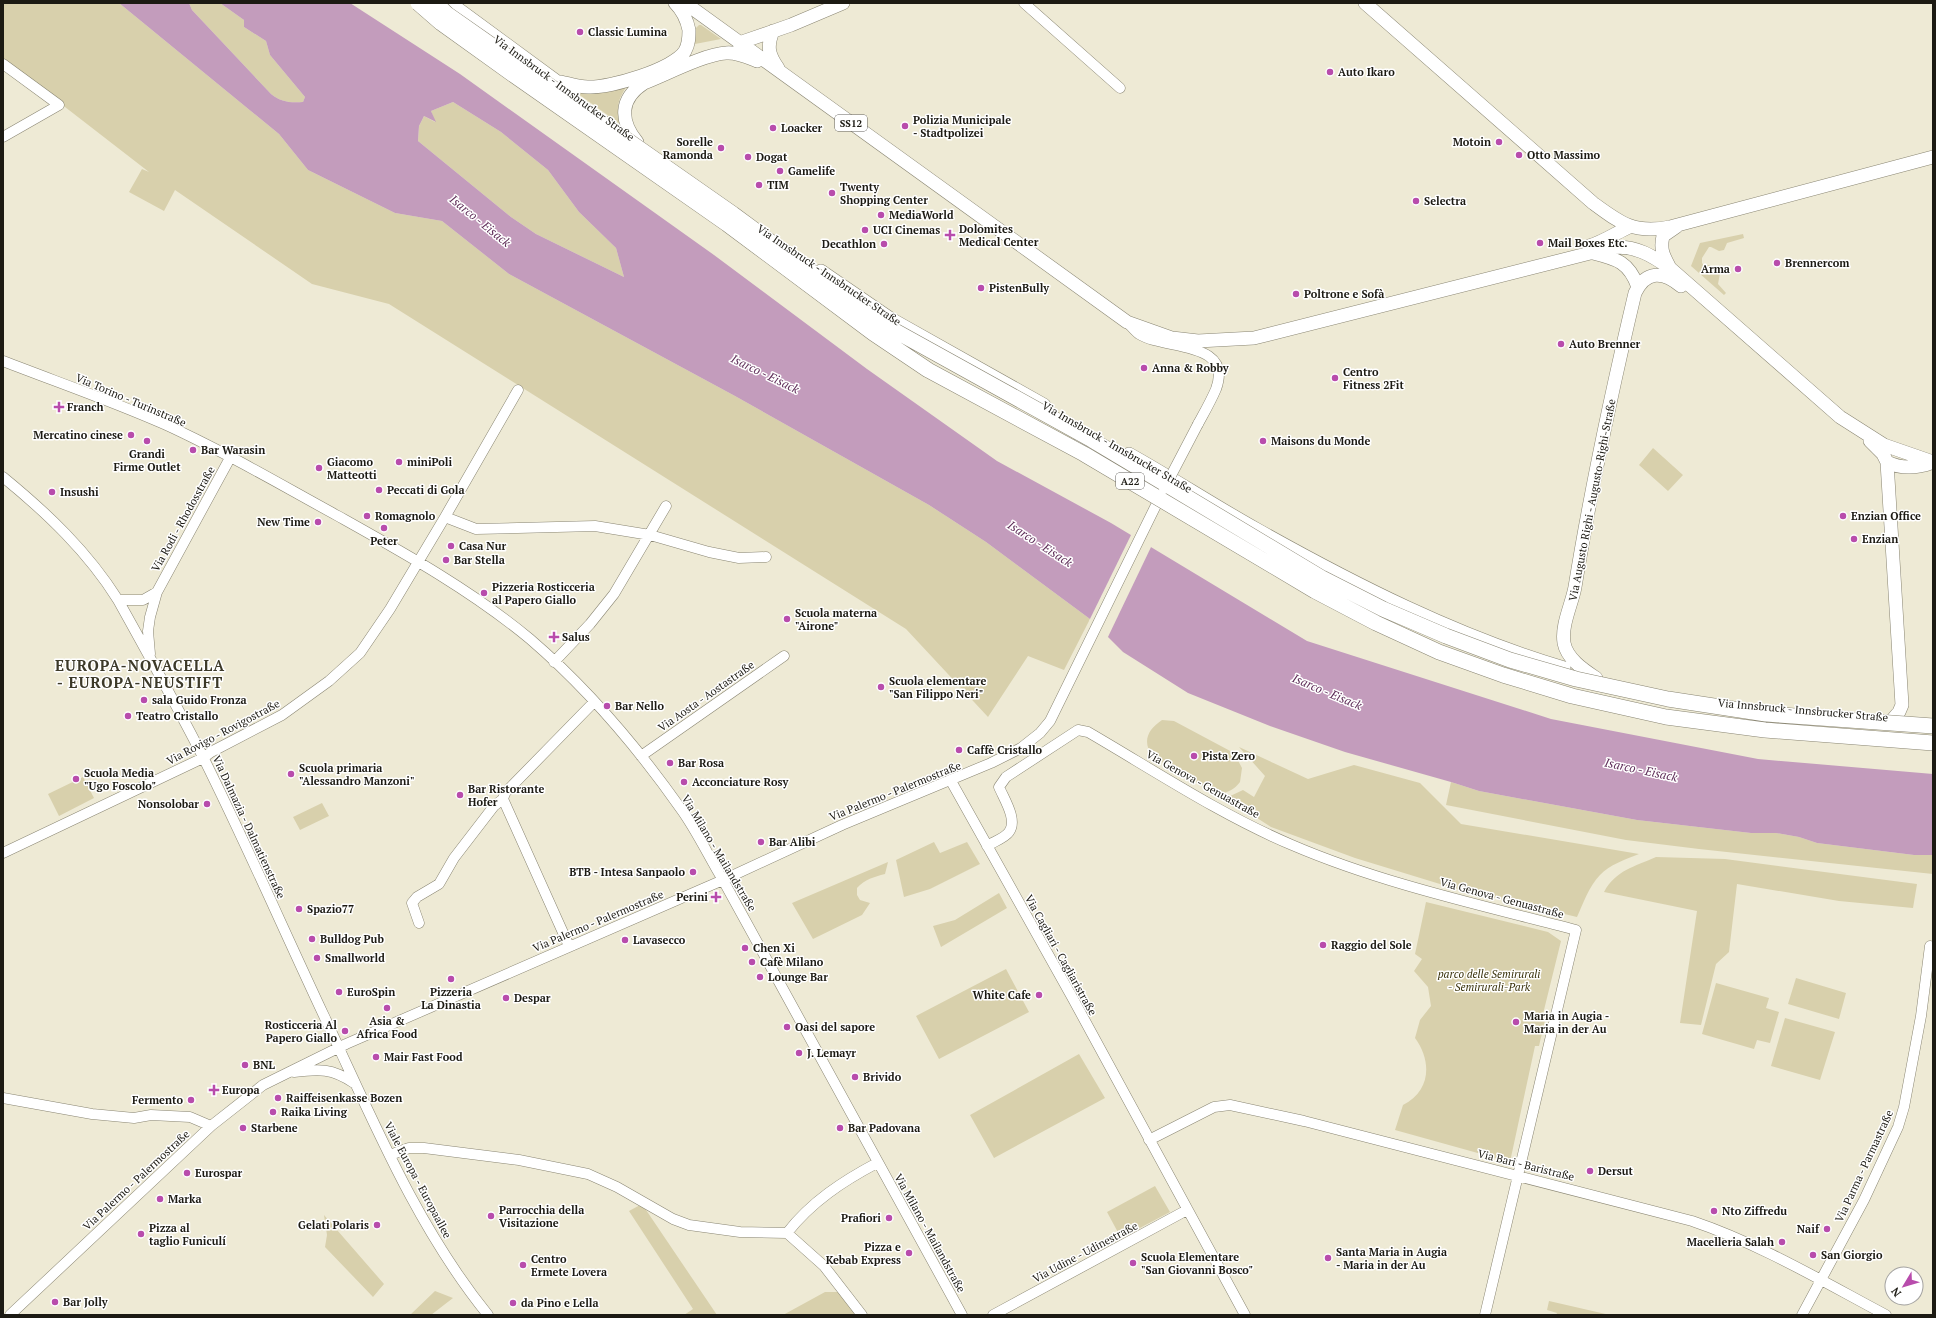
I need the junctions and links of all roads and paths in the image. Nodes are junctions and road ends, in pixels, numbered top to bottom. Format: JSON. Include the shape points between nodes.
{"nodes":[{"id":1,"x":418,"y":3,"type":"edge"},
{"id":2,"x":436,"y":3,"type":"edge"},
{"id":3,"x":450,"y":3,"type":"edge"},
{"id":4,"x":675,"y":3,"type":"edge"},
{"id":5,"x":685,"y":3,"type":"edge"},
{"id":6,"x":843,"y":3,"type":"edge"},
{"id":7,"x":1024,"y":3,"type":"edge"},
{"id":8,"x":1365,"y":3,"type":"edge"},
{"id":9,"x":773,"y":31,"type":"junction"},
{"id":10,"x":739,"y":43,"type":"junction"},
{"id":11,"x":3,"y":64,"type":"edge"},
{"id":12,"x":782,"y":73,"type":"junction"},
{"id":13,"x":554,"y":79,"type":"junction"},
{"id":14,"x":1120,"y":88,"type":"dead end"},
{"id":15,"x":3,"y":137,"type":"edge"},
{"id":16,"x":637,"y":142,"type":"junction"},
{"id":17,"x":1933,"y":157,"type":"edge"},
{"id":18,"x":1605,"y":212,"type":"junction"},
{"id":19,"x":1684,"y":223,"type":"junction"},
{"id":20,"x":1629,"y":227,"type":"junction"},
{"id":21,"x":1609,"y":236,"type":"junction"},
{"id":22,"x":1592,"y":253,"type":"junction"},
{"id":23,"x":1564,"y":260,"type":"junction"},
{"id":24,"x":1671,"y":269,"type":"junction"},
{"id":25,"x":1638,"y":287,"type":"junction"},
{"id":26,"x":1712,"y":306,"type":"junction"},
{"id":27,"x":1127,"y":322,"type":"junction"},
{"id":28,"x":3,"y":361,"type":"edge"},
{"id":29,"x":518,"y":390,"type":"dead end"},
{"id":30,"x":1061,"y":415,"type":"junction"},
{"id":31,"x":1861,"y":431,"type":"junction"},
{"id":32,"x":230,"y":458,"type":"junction"},
{"id":33,"x":1887,"y":462,"type":"junction"},
{"id":34,"x":1933,"y":462,"type":"edge"},
{"id":35,"x":3,"y":477,"type":"edge"},
{"id":36,"x":1165,"y":495,"type":"junction"},
{"id":37,"x":666,"y":506,"type":"dead end"},
{"id":38,"x":446,"y":517,"type":"junction"},
{"id":39,"x":1256,"y":529,"type":"junction"},
{"id":40,"x":650,"y":535,"type":"junction"},
{"id":41,"x":766,"y":556,"type":"dead end"},
{"id":42,"x":419,"y":561,"type":"junction"},
{"id":43,"x":157,"y":592,"type":"junction"},
{"id":44,"x":118,"y":600,"type":"junction"},
{"id":45,"x":784,"y":656,"type":"dead end"},
{"id":46,"x":151,"y":660,"type":"junction"},
{"id":47,"x":554,"y":662,"type":"junction"},
{"id":48,"x":1596,"y":678,"type":"junction"},
{"id":49,"x":594,"y":702,"type":"junction"},
{"id":50,"x":1892,"y":719,"type":"junction"},
{"id":51,"x":1933,"y":722,"type":"edge"},
{"id":52,"x":1933,"y":726,"type":"edge"},
{"id":53,"x":1933,"y":743,"type":"edge"},
{"id":54,"x":641,"y":756,"type":"junction"},
{"id":55,"x":203,"y":758,"type":"junction"},
{"id":56,"x":951,"y":781,"type":"junction"},
{"id":57,"x":503,"y":799,"type":"junction"},
{"id":58,"x":987,"y":846,"type":"junction"},
{"id":59,"x":3,"y":853,"type":"edge"},
{"id":60,"x":723,"y":880,"type":"junction"},
{"id":61,"x":419,"y":923,"type":"dead end"},
{"id":62,"x":569,"y":946,"type":"junction"},
{"id":63,"x":1930,"y":946,"type":"dead end"},
{"id":64,"x":339,"y":1047,"type":"junction"},
{"id":65,"x":286,"y":1073,"type":"junction"},
{"id":66,"x":356,"y":1084,"type":"junction"},
{"id":67,"x":3,"y":1098,"type":"edge"},
{"id":68,"x":211,"y":1126,"type":"junction"},
{"id":69,"x":1149,"y":1140,"type":"junction"},
{"id":70,"x":390,"y":1155,"type":"junction"},
{"id":71,"x":877,"y":1163,"type":"junction"},
{"id":72,"x":1518,"y":1177,"type":"junction"},
{"id":73,"x":1187,"y":1210,"type":"junction"},
{"id":74,"x":787,"y":1233,"type":"junction"},
{"id":75,"x":1822,"y":1280,"type":"junction"},
{"id":76,"x":10,"y":1315,"type":"edge"},
{"id":77,"x":488,"y":1315,"type":"edge"},
{"id":78,"x":862,"y":1315,"type":"edge"},
{"id":79,"x":962,"y":1315,"type":"edge"},
{"id":80,"x":993,"y":1315,"type":"edge"},
{"id":81,"x":1245,"y":1315,"type":"edge"},
{"id":82,"x":1485,"y":1315,"type":"edge"},
{"id":83,"x":1802,"y":1315,"type":"edge"},
{"id":84,"x":1886,"y":1315,"type":"edge"}],
"edges":[{"from":1,"to":53,"type":"highway","number":"A22","bridge":true,"via":[[502,67],[727,224],[872,333],[928,370],[1084,454],[1315,592],[1376,623],[1439,652],[1503,675],[1572,696],[1666,717],[1765,730]]},
{"from":2,"to":52,"type":"highway","number":"A22","bridge":true,"via":[[447,14],[733,214],[879,322],[1092,440],[1322,578],[1384,609],[1510,660],[1576,679],[1668,699],[1766,714]]},
{"from":3,"to":13,"type":"main road","name":"Via Innsbruck - Innsbrucker Straße"},
{"from":4,"to":13,"type":"main road","via":[[684,14],[689,39],[685,51],[672,62],[619,83],[602,86],[574,86]]},
{"from":5,"to":10,"type":"main road","number":"SS12"},
{"from":6,"to":9,"type":"main road"},
{"from":7,"to":14,"type":"street"},
{"from":8,"to":18,"type":"main road"},
{"from":9,"to":10,"type":"main road"},
{"from":9,"to":12,"type":"main road","via":[[768,52]]},
{"from":10,"to":12,"type":"main road","number":"SS12"},
{"from":11,"to":15,"type":"street","via":[[59,105]]},
{"from":12,"to":16,"type":"main road","via":[[747,57],[726,53],[644,84],[630,94],[624,119]]},
{"from":12,"to":27,"type":"main road","number":"SS12"},
{"from":13,"to":16,"type":"main road","name":"Via Innsbruck - Innsbrucker Straße"},
{"from":16,"to":30,"type":"main road","name":"Via Innsbruck - Innsbrucker Straße","via":[[891,319]]},
{"from":17,"to":19,"type":"main road"},
{"from":18,"to":20,"type":"main road"},
{"from":18,"to":21,"type":"main road","via":[[1611,222]]},
{"from":19,"to":20,"type":"main road","via":[[1657,229]]},
{"from":19,"to":24,"type":"main road","via":[[1662,236],[1661,250]]},
{"from":20,"to":21,"type":"main road"},
{"from":21,"to":23,"type":"main road","via":[[1600,243],[1573,250]]},
{"from":22,"to":23,"type":"main road"},
{"from":22,"to":24,"type":"main road","via":[[1618,246],[1632,248],[1658,259]]},
{"from":22,"to":25,"type":"main road","via":[[1611,258],[1628,267]]},
{"from":23,"to":27,"type":"main road","via":[[1254,338],[1198,341],[1172,338]]},
{"from":24,"to":26,"type":"main road"},
{"from":25,"to":26,"type":"main road","via":[[1640,282],[1648,277],[1663,276],[1677,282],[1703,304]]},
{"from":25,"to":48,"type":"main road","name":"Via Augusto Righi - Augusto-Righi-Straße","via":[[1587,511],[1575,589],[1564,632],[1564,644],[1574,660]]},
{"from":26,"to":31,"type":"main road","via":[[1834,412]]},
{"from":27,"to":36,"type":"street","name":"Via Palermo - Palermostraße","bridge":true,"via":[[1139,334],[1209,355],[1218,370],[1216,388]]},
{"from":28,"to":32,"type":"street","name":"Via Torino - Turinstraße","via":[[164,424]]},
{"from":29,"to":38,"type":"street","name":"Via Rovigo - Rovigostraße"},
{"from":30,"to":36,"type":"main road","via":[[1076,437],[1109,461]]},
{"from":30,"to":39,"type":"main road","name":"Via Innsbruck - Innsbrucker Straße"},
{"from":31,"to":33,"type":"main road","via":[[1883,454]]},
{"from":31,"to":34,"type":"main road","via":[[1901,452]]},
{"from":32,"to":42,"type":"street","name":"Via Torino - Turinstraße"},
{"from":32,"to":43,"type":"street","name":"Via Rodi - Rhodosstraße"},
{"from":33,"to":34,"type":"main road","via":[[1898,467],[1922,466]]},
{"from":33,"to":50,"type":"main road","via":[[1902,705]]},
{"from":35,"to":44,"type":"street","name":"Via Dalmazia - Dalmatienstraße","via":[[51,518],[103,576]]},
{"from":36,"to":39,"type":"main road","via":[[1219,526]]},
{"from":36,"to":56,"type":"street","name":"Via Palermo - Palermostraße","via":[[1050,721],[1021,748]]},
{"from":37,"to":40,"type":"street"},
{"from":38,"to":40,"type":"street","via":[[476,529],[595,526]]},
{"from":38,"to":42,"type":"street","name":"Via Rovigo - Rovigostraße"},
{"from":39,"to":48,"type":"main road","name":"Via Innsbruck - Innsbrucker Straße","via":[[1411,611],[1503,648]]},
{"from":40,"to":41,"type":"street","via":[[739,558]]},
{"from":40,"to":47,"type":"street","via":[[614,594]]},
{"from":42,"to":47,"type":"street","name":"Via Milano - Mailandstraße","via":[[487,606]]},
{"from":42,"to":55,"type":"street","name":"Via Rovigo - Rovigostraße","via":[[360,653],[329,681],[282,716]]},
{"from":43,"to":44,"type":"street","via":[[142,600]]},
{"from":43,"to":46,"type":"street","name":"Via Rodi - Rhodosstraße","via":[[148,636]]},
{"from":44,"to":46,"type":"street","name":"Via Dalmazia - Dalmatienstraße"},
{"from":45,"to":54,"type":"street","name":"Via Aosta - Aostastraße"},
{"from":46,"to":55,"type":"street","name":"Via Dalmazia - Dalmatienstraße"},
{"from":47,"to":49,"type":"street","name":"Via Milano - Mailandstraße"},
{"from":48,"to":50,"type":"main road","name":"Via Innsbruck - Innsbrucker Straße","via":[[1674,696],[1745,707]]},
{"from":49,"to":54,"type":"street","name":"Via Milano - Mailandstraße"},
{"from":49,"to":57,"type":"street","via":[[505,793]]},
{"from":50,"to":51,"type":"main road","name":"Via Innsbruck - Innsbrucker Straße"},
{"from":54,"to":60,"type":"street","name":"Via Milano - Mailandstraße","via":[[683,811]]},
{"from":55,"to":59,"type":"street","name":"Via Rovigo - Rovigostraße"},
{"from":55,"to":64,"type":"street","name":"Via Dalmazia - Dalmatienstraße"},
{"from":56,"to":58,"type":"street","name":"Via Cagliari - Cagliaristraße"},
{"from":56,"to":60,"type":"street","name":"Via Palermo - Palermostraße","via":[[842,825]]},
{"from":57,"to":61,"type":"street","via":[[494,806],[454,858],[440,884],[417,897],[412,904]]},
{"from":57,"to":62,"type":"street"},
{"from":58,"to":69,"type":"street","name":"Via Cagliari - Cagliaristraße"},
{"from":58,"to":72,"type":"street","name":"Via Genova - Genuastraße","via":[[1008,833],[1012,825],[1011,815],[1000,787],[1006,778],[1078,730],[1088,732],[1230,816],[1293,846],[1380,877],[1576,930]]},
{"from":60,"to":62,"type":"street","name":"Via Palermo - Palermostraße"},
{"from":60,"to":71,"type":"street","name":"Via Milano - Mailandstraße"},
{"from":62,"to":64,"type":"street","name":"Via Palermo - Palermostraße"},
{"from":63,"to":75,"type":"street","name":"Via Parma - Parmastraße","via":[[1921,1016],[1898,1127],[1864,1200]]},
{"from":64,"to":65,"type":"street","name":"Via Palermo - Palermostraße"},
{"from":64,"to":66,"type":"street","name":"Viale Europa - Europaallee"},
{"from":65,"to":66,"type":"street","name":"Via Palermo - Palermostraße","via":[[331,1070]]},
{"from":65,"to":68,"type":"street","name":"Via Palermo - Palermostraße","via":[[263,1085]]},
{"from":66,"to":70,"type":"street","name":"Viale Europa - Europaallee"},
{"from":67,"to":68,"type":"street","via":[[92,1114],[134,1118],[152,1115],[190,1117]]},
{"from":68,"to":76,"type":"street","name":"Via Palermo - Palermostraße"},
{"from":69,"to":72,"type":"street","name":"Via Bari - Baristraße","via":[[1214,1107],[1230,1105],[1304,1121]]},
{"from":69,"to":73,"type":"street","name":"Via Cagliari - Cagliaristraße"},
{"from":70,"to":74,"type":"street","via":[[409,1148],[424,1148],[549,1165],[588,1174],[689,1225],[740,1232]]},
{"from":70,"to":77,"type":"street","name":"Viale Europa - Europaallee","via":[[432,1236],[460,1279]]},
{"from":71,"to":74,"type":"street","via":[[837,1186],[799,1217]]},
{"from":71,"to":79,"type":"street","name":"Via Milano - Mailandstraße"},
{"from":72,"to":75,"type":"street","name":"Via Bari - Baristraße","via":[[1617,1200],[1725,1232]]},
{"from":72,"to":82,"type":"street"},
{"from":73,"to":80,"type":"street","name":"Via Udine - Udinestraße"},
{"from":73,"to":81,"type":"street","name":"Via Cagliari - Cagliaristraße"},
{"from":74,"to":78,"type":"street","via":[[824,1266]]},
{"from":75,"to":83,"type":"street","name":"Via Parma - Parmastraße"},
{"from":75,"to":84,"type":"street","name":"Via Bari - Baristraße"}]}
